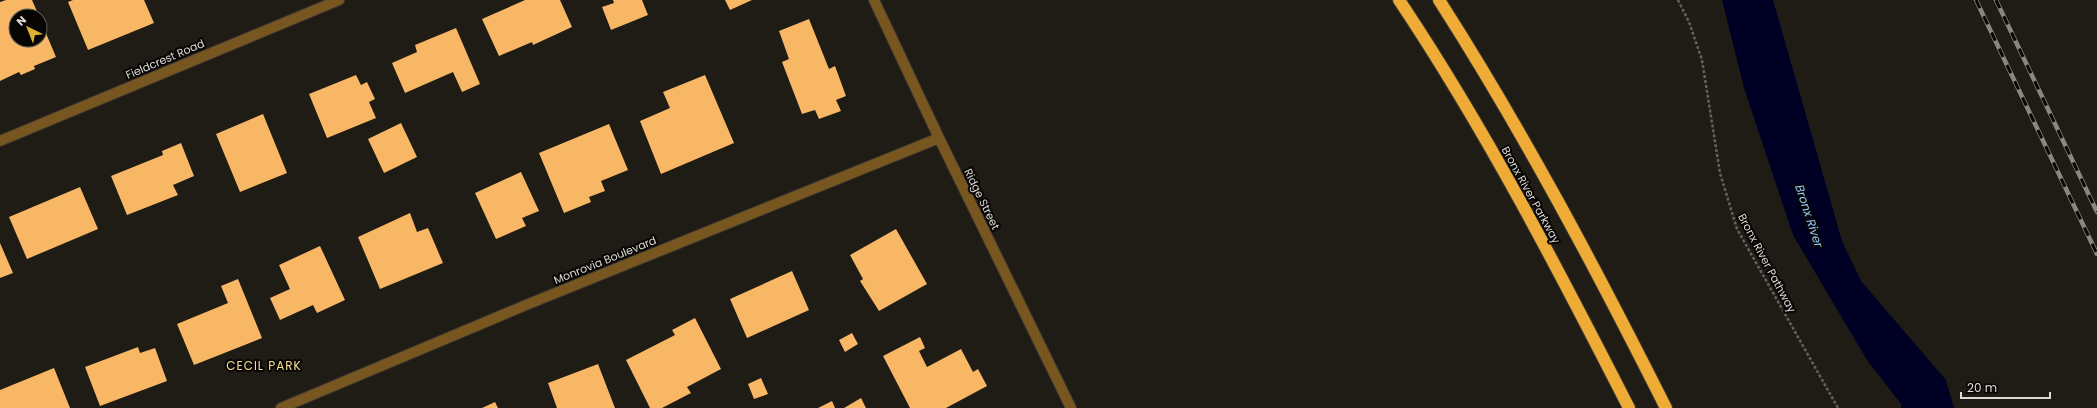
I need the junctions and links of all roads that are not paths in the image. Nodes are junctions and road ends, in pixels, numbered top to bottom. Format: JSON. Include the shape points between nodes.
{"nodes":[{"id":1,"x":339,"y":0,"type":"edge"},
{"id":2,"x":874,"y":0,"type":"edge"},
{"id":3,"x":1399,"y":0,"type":"edge"},
{"id":4,"x":1439,"y":0,"type":"edge"},
{"id":5,"x":939,"y":138,"type":"junction"},
{"id":6,"x":0,"y":141,"type":"edge"},
{"id":7,"x":281,"y":408,"type":"edge"},
{"id":8,"x":1071,"y":408,"type":"edge"},
{"id":9,"x":1629,"y":408,"type":"edge"},
{"id":10,"x":1666,"y":408,"type":"edge"}],
"edges":[{"from":1,"to":6,"type":"street","name":"Fieldcrest Road"},
{"from":2,"to":5,"type":"street","name":"Ridge Street"},
{"from":3,"to":9,"type":"highway","name":"Bronx River Parkway","via":[[1498,162]]},
{"from":4,"to":10,"type":"highway","name":"Bronx River Parkway","via":[[1494,88],[1550,188]]},
{"from":5,"to":7,"type":"street","name":"Monrovia Boulevard","via":[[533,302]]},
{"from":5,"to":8,"type":"street","name":"Ridge Street"}]}
